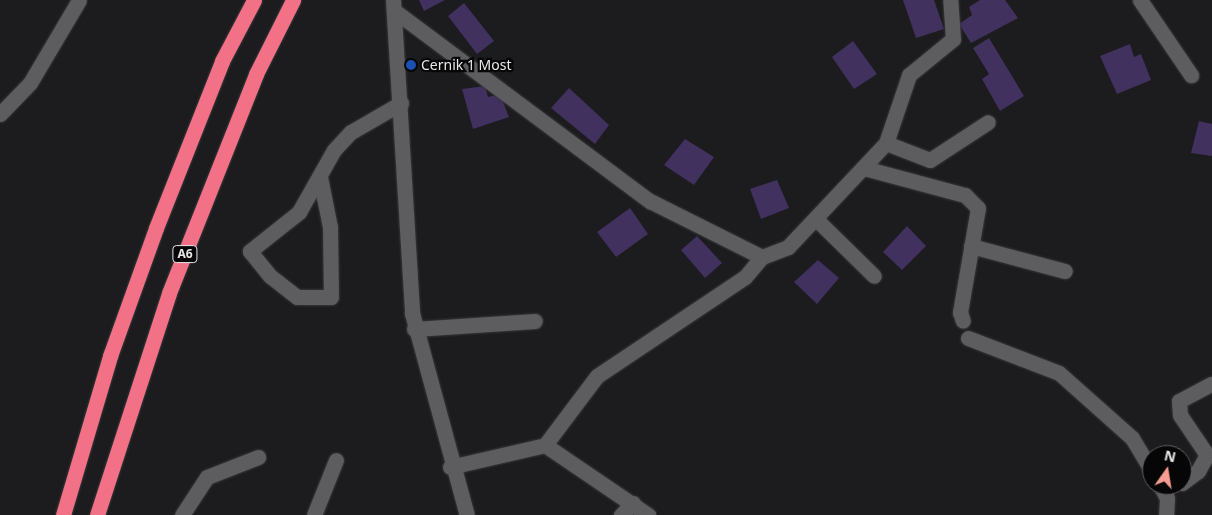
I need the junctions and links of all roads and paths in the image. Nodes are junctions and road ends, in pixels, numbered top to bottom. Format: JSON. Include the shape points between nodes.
{"nodes":[{"id":1,"x":79,"y":0,"type":"edge"},
{"id":2,"x":254,"y":0,"type":"edge"},
{"id":3,"x":293,"y":0,"type":"edge"},
{"id":4,"x":950,"y":0,"type":"edge"},
{"id":5,"x":1140,"y":0,"type":"edge"},
{"id":6,"x":395,"y":6,"type":"edge"},
{"id":7,"x":1191,"y":75,"type":"dead end"},
{"id":8,"x":401,"y":102,"type":"junction"},
{"id":9,"x":0,"y":114,"type":"edge"},
{"id":10,"x":988,"y":122,"type":"dead end"},
{"id":11,"x":886,"y":143,"type":"junction"},
{"id":12,"x":864,"y":168,"type":"junction"},
{"id":13,"x":320,"y":177,"type":"junction"},
{"id":14,"x":816,"y":219,"type":"junction"},
{"id":15,"x":971,"y":246,"type":"junction"},
{"id":16,"x":762,"y":257,"type":"junction"},
{"id":17,"x":1065,"y":271,"type":"dead end"},
{"id":18,"x":874,"y":276,"type":"dead end"},
{"id":19,"x":535,"y":321,"type":"dead end"},
{"id":20,"x":963,"y":321,"type":"dead end"},
{"id":21,"x":414,"y":329,"type":"junction"},
{"id":22,"x":968,"y":338,"type":"dead end"},
{"id":23,"x":1211,"y":384,"type":"edge"},
{"id":24,"x":545,"y":445,"type":"junction"},
{"id":25,"x":1142,"y":454,"type":"edge"},
{"id":26,"x":258,"y":457,"type":"dead end"},
{"id":27,"x":336,"y":460,"type":"dead end"},
{"id":28,"x":450,"y":467,"type":"junction"},
{"id":29,"x":1192,"y":476,"type":"edge"},
{"id":30,"x":1164,"y":495,"type":"edge"},
{"id":31,"x":633,"y":503,"type":"junction"},
{"id":32,"x":63,"y":515,"type":"edge"},
{"id":33,"x":98,"y":515,"type":"edge"},
{"id":34,"x":182,"y":515,"type":"edge"},
{"id":35,"x":314,"y":515,"type":"edge"},
{"id":36,"x":467,"y":515,"type":"edge"},
{"id":37,"x":621,"y":515,"type":"edge"},
{"id":38,"x":648,"y":515,"type":"edge"},
{"id":39,"x":1166,"y":515,"type":"edge"}],
"edges":[{"from":1,"to":9,"type":"street","via":[[30,82]]},
{"from":2,"to":32,"type":"highway","number":"A6","via":[[222,61],[156,228],[110,356]]},
{"from":3,"to":33,"type":"highway","number":"A6","via":[[256,74],[169,293]]},
{"from":4,"to":11,"type":"street","via":[[953,39],[909,75]]},
{"from":5,"to":7,"type":"street"},
{"from":6,"to":8,"type":"street"},
{"from":6,"to":16,"type":"street","via":[[650,201]]},
{"from":8,"to":13,"type":"street","via":[[351,132],[334,150]]},
{"from":8,"to":21,"type":"street","via":[[406,268]]},
{"from":10,"to":11,"type":"street","via":[[930,160]]},
{"from":11,"to":12,"type":"street"},
{"from":12,"to":14,"type":"street"},
{"from":12,"to":15,"type":"street","via":[[965,196],[978,208]]},
{"from":13,"to":13,"type":"street","via":[[299,212],[250,251],[270,276],[297,297],[331,297],[330,227]]},
{"from":14,"to":16,"type":"street","via":[[788,247]]},
{"from":14,"to":18,"type":"street"},
{"from":15,"to":17,"type":"street"},
{"from":15,"to":20,"type":"street","via":[[960,312]]},
{"from":16,"to":24,"type":"street","via":[[746,277],[597,376]]},
{"from":19,"to":21,"type":"street"},
{"from":21,"to":28,"type":"street"},
{"from":22,"to":25,"type":"street","via":[[1059,373],[1132,438]]},
{"from":23,"to":29,"type":"street","via":[[1179,401],[1180,415],[1207,455]]},
{"from":24,"to":28,"type":"street"},
{"from":24,"to":31,"type":"street"},
{"from":26,"to":34,"type":"street","via":[[207,477]]},
{"from":27,"to":35,"type":"street"},
{"from":28,"to":36,"type":"street"},
{"from":30,"to":39,"type":"street"},
{"from":31,"to":37,"type":"street"},
{"from":31,"to":38,"type":"street"}]}
